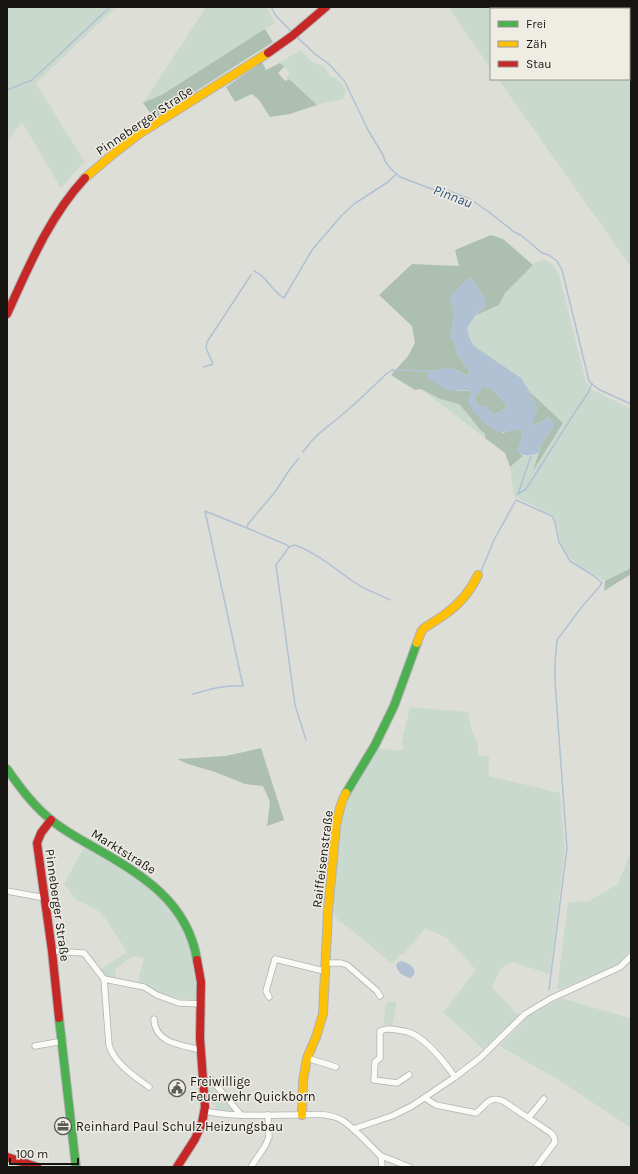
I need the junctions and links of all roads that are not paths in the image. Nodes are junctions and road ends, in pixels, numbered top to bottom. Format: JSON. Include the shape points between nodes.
{"nodes":[{"id":1,"x":326,"y":7,"type":"edge"},
{"id":2,"x":7,"y":314,"type":"edge"},
{"id":3,"x":478,"y":575,"type":"dead end"},
{"id":4,"x":7,"y":769,"type":"edge"},
{"id":5,"x":51,"y":820,"type":"junction"},
{"id":6,"x":7,"y":891,"type":"edge"},
{"id":7,"x":45,"y":898,"type":"junction"},
{"id":8,"x":52,"y":951,"type":"junction"},
{"id":9,"x":631,"y":956,"type":"edge"},
{"id":10,"x":325,"y":967,"type":"junction"},
{"id":11,"x":104,"y":979,"type":"junction"},
{"id":12,"x":380,"y":996,"type":"dead end"},
{"id":13,"x":269,"y":997,"type":"dead end"},
{"id":14,"x":200,"y":1004,"type":"junction"},
{"id":15,"x":154,"y":1019,"type":"dead end"},
{"id":16,"x":63,"y":1041,"type":"junction"},
{"id":17,"x":35,"y":1046,"type":"dead end"},
{"id":18,"x":200,"y":1050,"type":"junction"},
{"id":19,"x":307,"y":1058,"type":"junction"},
{"id":20,"x":336,"y":1067,"type":"dead end"},
{"id":21,"x":409,"y":1075,"type":"dead end"},
{"id":22,"x":455,"y":1078,"type":"junction"},
{"id":23,"x":211,"y":1079,"type":"dead end"},
{"id":24,"x":149,"y":1087,"type":"dead end"},
{"id":25,"x":425,"y":1098,"type":"junction"},
{"id":26,"x":544,"y":1099,"type":"dead end"},
{"id":27,"x":205,"y":1112,"type":"junction"},
{"id":28,"x":302,"y":1114,"type":"junction"},
{"id":29,"x":241,"y":1115,"type":"junction"},
{"id":30,"x":268,"y":1115,"type":"junction"},
{"id":31,"x":528,"y":1117,"type":"junction"},
{"id":32,"x":353,"y":1129,"type":"junction"},
{"id":33,"x":381,"y":1156,"type":"junction"},
{"id":34,"x":7,"y":1157,"type":"edge"},
{"id":35,"x":537,"y":1166,"type":"edge"},
{"id":36,"x":37,"y":1167,"type":"edge"},
{"id":37,"x":76,"y":1167,"type":"edge"},
{"id":38,"x":176,"y":1167,"type":"edge"},
{"id":39,"x":252,"y":1167,"type":"edge"},
{"id":40,"x":382,"y":1167,"type":"edge"},
{"id":41,"x":409,"y":1167,"type":"edge"}],
"edges":[{"from":1,"to":2,"type":"main road","name":"Pinneberger Straße","via":[[290,38],[134,138],[88,175],[65,202],[47,231]]},
{"from":3,"to":10,"type":"main road","name":"Raiffeisenstraße","via":[[464,600],[421,632],[394,706],[375,745],[343,798],[336,826]]},
{"from":4,"to":5,"type":"main road","via":[[24,792]]},
{"from":5,"to":7,"type":"main road","name":"Pinneberger Straße","via":[[43,829],[37,843]]},
{"from":5,"to":14,"type":"main road","name":"Marktstraße","via":[[136,870],[160,889],[172,903],[182,918],[196,950]]},
{"from":6,"to":7,"type":"street"},
{"from":7,"to":8,"type":"main road","name":"Pinneberger Straße"},
{"from":8,"to":11,"type":"street","via":[[84,953]]},
{"from":8,"to":16,"type":"main road","name":"Pinneberger Straße"},
{"from":9,"to":22,"type":"street","via":[[620,967],[552,998],[525,1014],[480,1058]]},
{"from":10,"to":12,"type":"street","via":[[341,963],[347,965]]},
{"from":10,"to":13,"type":"street","via":[[275,959],[266,991]]},
{"from":10,"to":19,"type":"main road","name":"Raiffeisenstraße","via":[[323,1014]]},
{"from":11,"to":14,"type":"street","via":[[144,987],[179,1003]]},
{"from":11,"to":24,"type":"street","via":[[111,1051],[116,1059]]},
{"from":14,"to":18,"type":"main road","name":"Marktstraße"},
{"from":15,"to":18,"type":"street","via":[[154,1026],[164,1039]]},
{"from":16,"to":17,"type":"street"},
{"from":16,"to":37,"type":"main road","name":"Pinneberger Straße"},
{"from":18,"to":27,"type":"main road","name":"Marktstraße"},
{"from":19,"to":20,"type":"street"},
{"from":19,"to":28,"type":"main road","name":"Raiffeisenstraße"},
{"from":21,"to":22,"type":"street","via":[[396,1083],[374,1080],[375,1062],[380,1058],[380,1031],[386,1028],[408,1032],[417,1037],[441,1059]]},
{"from":22,"to":25,"type":"street"},
{"from":23,"to":29,"type":"street"},
{"from":25,"to":31,"type":"street","via":[[436,1105],[476,1113],[490,1100],[498,1099]]},
{"from":25,"to":32,"type":"street","via":[[392,1116]]},
{"from":26,"to":31,"type":"street"},
{"from":27,"to":29,"type":"street"},
{"from":27,"to":38,"type":"main road","name":"Marktstraße","via":[[196,1138]]},
{"from":28,"to":30,"type":"street"},
{"from":28,"to":32,"type":"street","via":[[328,1115],[341,1119]]},
{"from":29,"to":30,"type":"street"},
{"from":30,"to":39,"type":"street","via":[[269,1137]]},
{"from":31,"to":35,"type":"street","via":[[551,1133],[555,1142]]},
{"from":32,"to":33,"type":"street"},
{"from":33,"to":40,"type":"street"},
{"from":33,"to":41,"type":"street"},
{"from":34,"to":36,"type":"main road"}]}
